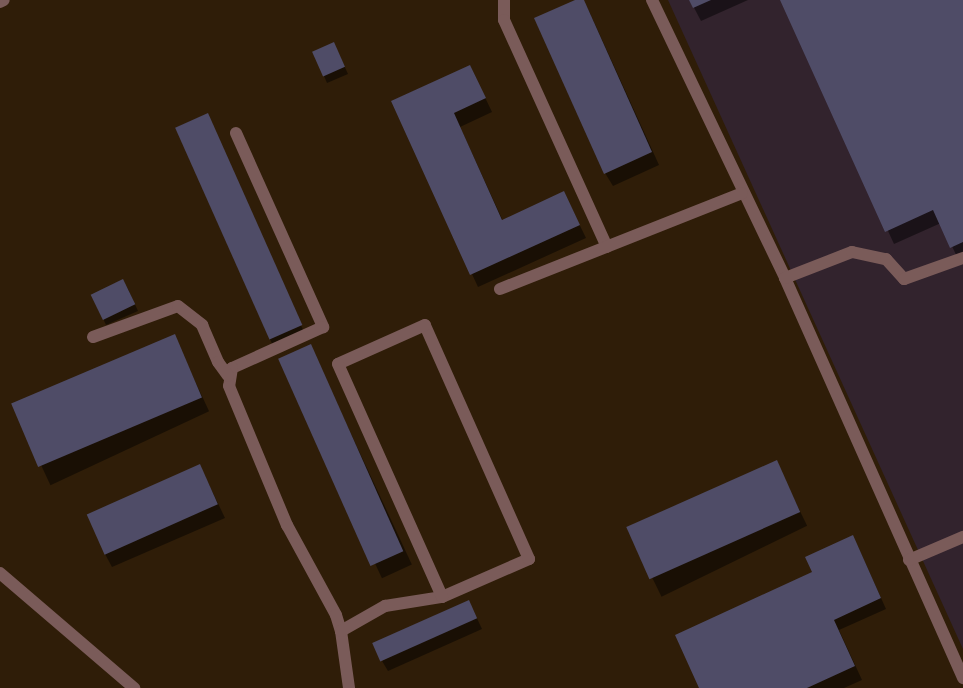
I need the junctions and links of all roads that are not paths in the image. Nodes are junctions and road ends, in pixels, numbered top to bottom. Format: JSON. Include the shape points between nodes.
{"nodes":[{"id":1,"x":4,"y":0,"type":"edge"},
{"id":2,"x":504,"y":0,"type":"edge"},
{"id":3,"x":652,"y":0,"type":"edge"},
{"id":4,"x":0,"y":2,"type":"edge"},
{"id":5,"x":236,"y":133,"type":"dead end"},
{"id":6,"x":742,"y":193,"type":"junction"},
{"id":7,"x":607,"y":246,"type":"junction"},
{"id":8,"x":963,"y":258,"type":"edge"},
{"id":9,"x":785,"y":278,"type":"junction"},
{"id":10,"x":500,"y":289,"type":"dead end"},
{"id":11,"x":93,"y":337,"type":"dead end"},
{"id":12,"x":230,"y":372,"type":"junction"},
{"id":13,"x":963,"y":538,"type":"edge"},
{"id":14,"x":909,"y":560,"type":"junction"},
{"id":15,"x":0,"y":574,"type":"edge"},
{"id":16,"x":442,"y":597,"type":"junction"},
{"id":17,"x":341,"y":631,"type":"junction"},
{"id":18,"x":963,"y":678,"type":"edge"},
{"id":19,"x":134,"y":688,"type":"edge"},
{"id":20,"x":349,"y":688,"type":"edge"}],
"edges":[{"from":1,"to":4,"type":"street"},
{"from":2,"to":7,"type":"street","via":[[504,20]]},
{"from":3,"to":6,"type":"street"},
{"from":5,"to":12,"type":"street","via":[[323,327]]},
{"from":6,"to":7,"type":"street"},
{"from":6,"to":9,"type":"street"},
{"from":7,"to":10,"type":"street"},
{"from":8,"to":9,"type":"street","via":[[904,280],[886,260],[852,252]]},
{"from":9,"to":14,"type":"street"},
{"from":11,"to":12,"type":"street","via":[[178,306],[202,325],[218,362]]},
{"from":12,"to":17,"type":"street","via":[[229,386],[287,525]]},
{"from":13,"to":14,"type":"street"},
{"from":14,"to":18,"type":"street"},
{"from":15,"to":19,"type":"street"},
{"from":16,"to":16,"type":"street","via":[[529,559],[425,325],[338,364]]},
{"from":16,"to":17,"type":"street","via":[[385,606]]},
{"from":17,"to":20,"type":"street"}]}
